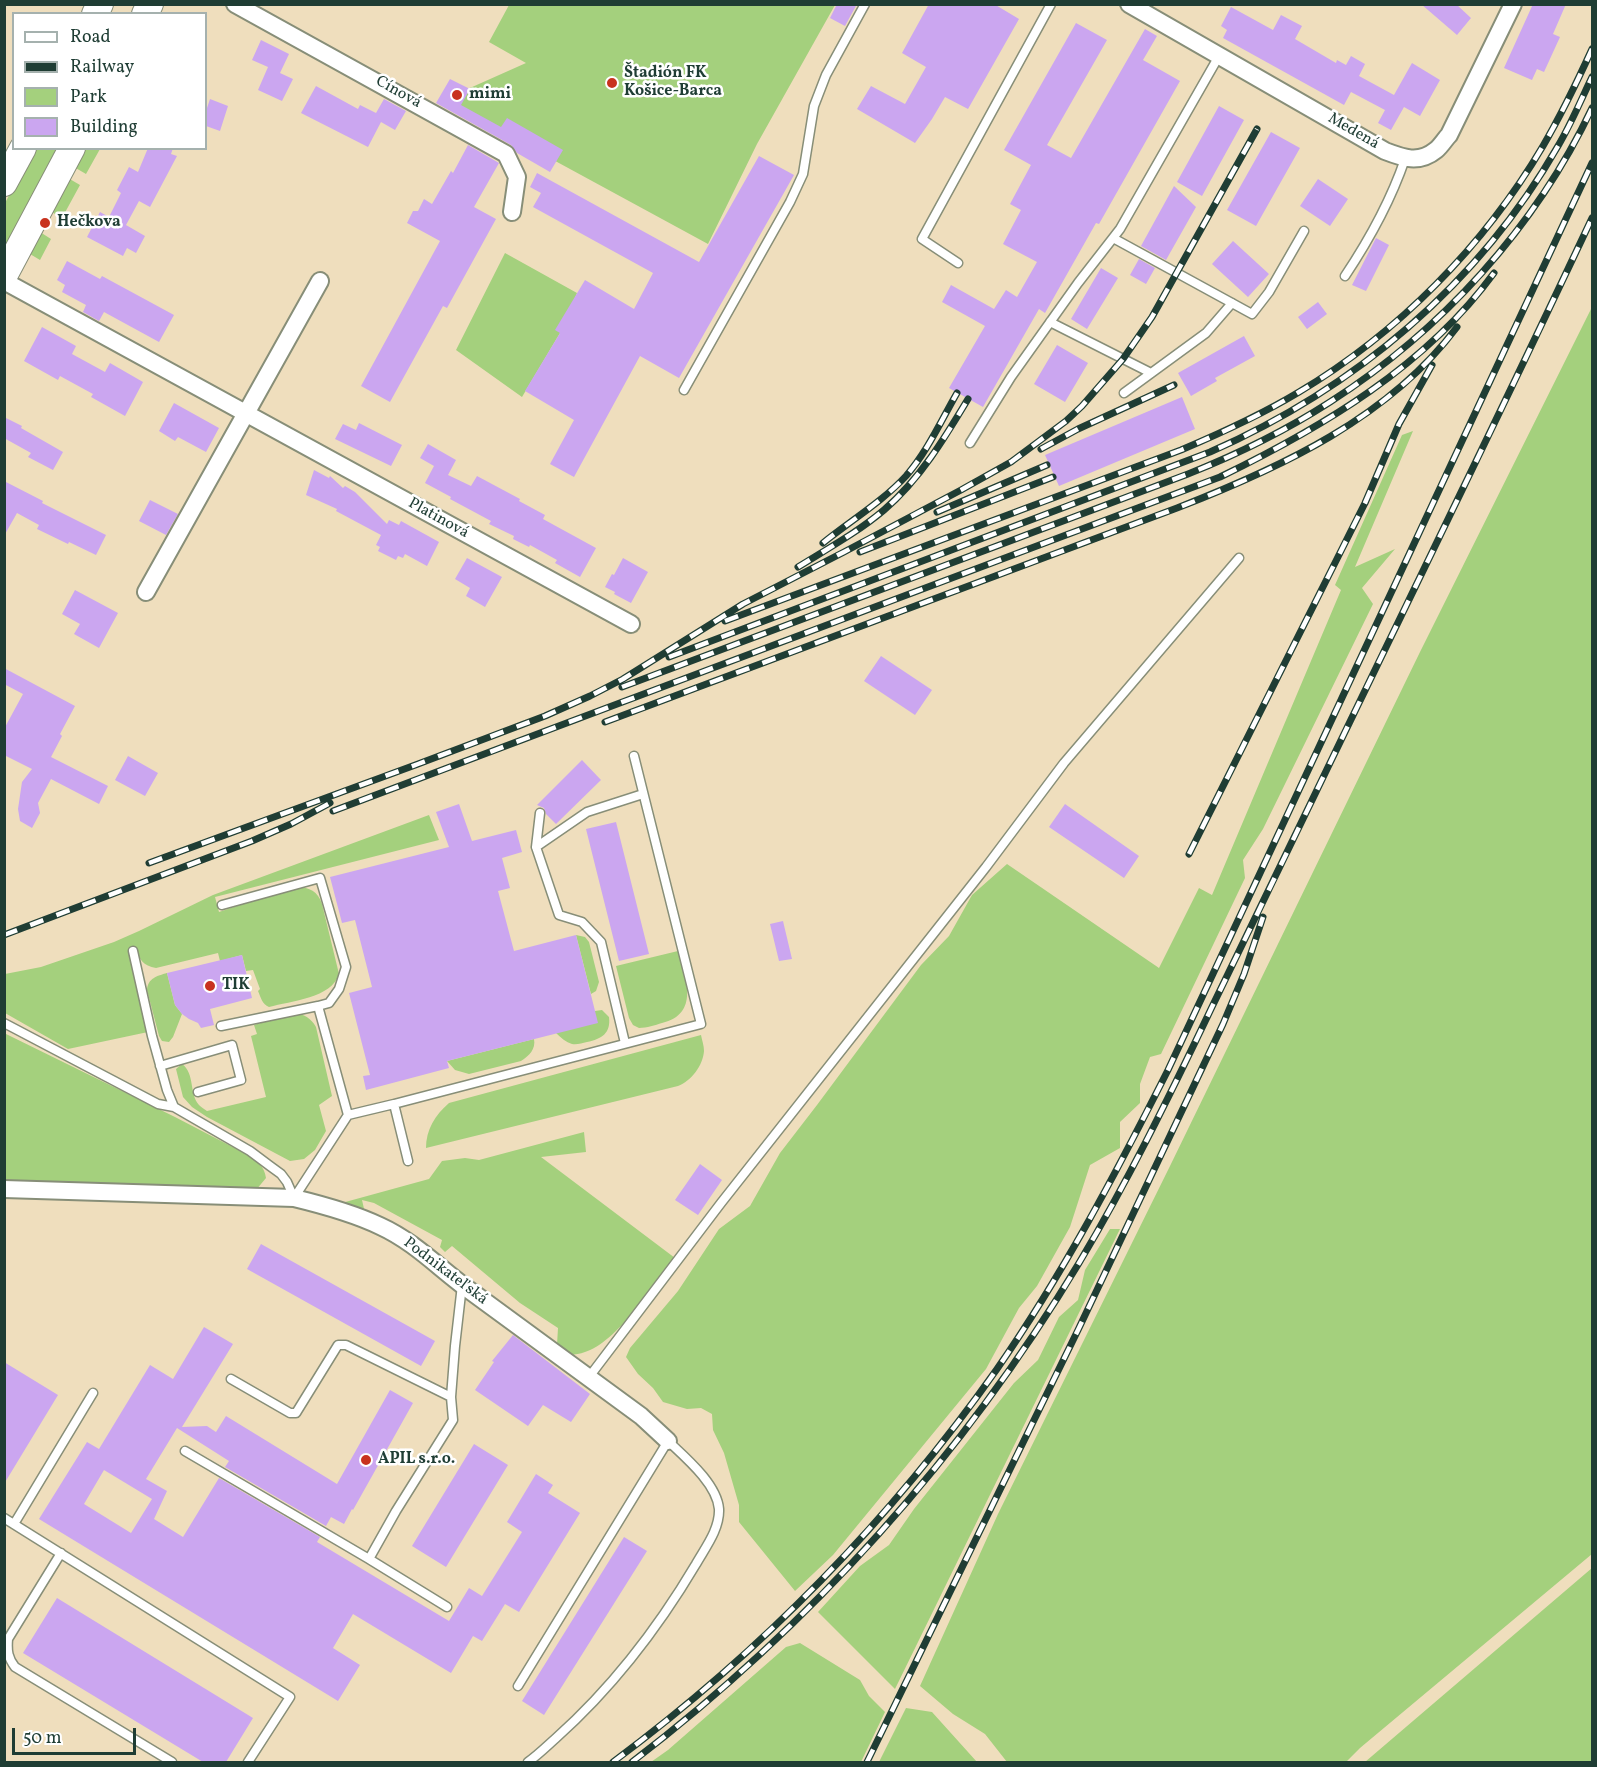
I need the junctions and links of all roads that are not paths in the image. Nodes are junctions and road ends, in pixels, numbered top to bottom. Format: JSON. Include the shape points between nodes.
{"nodes":[{"id":1,"x":235,"y":4,"type":"edge"},
{"id":2,"x":865,"y":4,"type":"edge"},
{"id":3,"x":1051,"y":4,"type":"edge"},
{"id":4,"x":1129,"y":4,"type":"edge"},
{"id":5,"x":1513,"y":4,"type":"edge"},
{"id":6,"x":1219,"y":56,"type":"junction"},
{"id":7,"x":22,"y":150,"type":"edge"},
{"id":8,"x":71,"y":150,"type":"edge"},
{"id":9,"x":1405,"y":159,"type":"junction"},
{"id":10,"x":4,"y":183,"type":"edge"},
{"id":11,"x":512,"y":212,"type":"dead end"},
{"id":12,"x":1304,"y":231,"type":"dead end"},
{"id":13,"x":1113,"y":238,"type":"junction"},
{"id":14,"x":958,"y":263,"type":"dead end"},
{"id":15,"x":4,"y":276,"type":"edge"},
{"id":16,"x":1345,"y":276,"type":"dead end"},
{"id":17,"x":321,"y":280,"type":"dead end"},
{"id":18,"x":4,"y":281,"type":"edge"},
{"id":19,"x":1232,"y":303,"type":"junction"},
{"id":20,"x":1050,"y":322,"type":"junction"},
{"id":21,"x":1151,"y":374,"type":"junction"},
{"id":22,"x":684,"y":390,"type":"dead end"},
{"id":23,"x":1124,"y":393,"type":"dead end"},
{"id":24,"x":246,"y":414,"type":"junction"},
{"id":25,"x":970,"y":443,"type":"dead end"},
{"id":26,"x":1239,"y":558,"type":"dead end"},
{"id":27,"x":146,"y":592,"type":"dead end"},
{"id":28,"x":631,"y":624,"type":"dead end"},
{"id":29,"x":634,"y":756,"type":"dead end"},
{"id":30,"x":643,"y":794,"type":"junction"},
{"id":31,"x":540,"y":813,"type":"dead end"},
{"id":32,"x":536,"y":847,"type":"junction"},
{"id":33,"x":222,"y":905,"type":"dead end"},
{"id":34,"x":133,"y":951,"type":"dead end"},
{"id":35,"x":318,"y":1006,"type":"junction"},
{"id":36,"x":4,"y":1023,"type":"edge"},
{"id":37,"x":221,"y":1026,"type":"dead end"},
{"id":38,"x":625,"y":1043,"type":"junction"},
{"id":39,"x":160,"y":1066,"type":"junction"},
{"id":40,"x":198,"y":1092,"type":"dead end"},
{"id":41,"x":394,"y":1104,"type":"junction"},
{"id":42,"x":174,"y":1107,"type":"junction"},
{"id":43,"x":348,"y":1115,"type":"junction"},
{"id":44,"x":408,"y":1161,"type":"dead end"},
{"id":45,"x":4,"y":1190,"type":"edge"},
{"id":46,"x":294,"y":1198,"type":"junction"},
{"id":47,"x":462,"y":1285,"type":"junction"},
{"id":48,"x":589,"y":1377,"type":"junction"},
{"id":49,"x":231,"y":1378,"type":"dead end"},
{"id":50,"x":93,"y":1393,"type":"dead end"},
{"id":51,"x":451,"y":1397,"type":"junction"},
{"id":52,"x":668,"y":1441,"type":"junction"},
{"id":53,"x":185,"y":1451,"type":"dead end"},
{"id":54,"x":4,"y":1518,"type":"edge"},
{"id":55,"x":14,"y":1524,"type":"junction"},
{"id":56,"x":61,"y":1553,"type":"junction"},
{"id":57,"x":369,"y":1559,"type":"junction"},
{"id":58,"x":447,"y":1607,"type":"dead end"},
{"id":59,"x":518,"y":1686,"type":"dead end"},
{"id":60,"x":172,"y":1762,"type":"edge"},
{"id":61,"x":248,"y":1762,"type":"edge"},
{"id":62,"x":528,"y":1762,"type":"edge"}],
"edges":[{"from":1,"to":11,"type":"street","name":"Cínová","via":[[506,154],[517,177]]},
{"from":2,"to":22,"type":"lane","via":[[826,75],[814,106],[803,174],[790,202]]},
{"from":3,"to":14,"type":"lane","via":[[921,239]]},
{"from":4,"to":6,"type":"street","name":"Medená"},
{"from":5,"to":9,"type":"street","via":[[1449,135],[1436,150],[1421,158]]},
{"from":6,"to":9,"type":"street","name":"Medená"},
{"from":6,"to":13,"type":"lane"},
{"from":7,"to":10,"type":"main road"},
{"from":8,"to":15,"type":"main road"},
{"from":9,"to":16,"type":"lane","via":[[1363,249]]},
{"from":12,"to":19,"type":"lane","via":[[1252,314]]},
{"from":13,"to":19,"type":"lane"},
{"from":13,"to":20,"type":"lane"},
{"from":17,"to":24,"type":"street"},
{"from":18,"to":24,"type":"street","name":"Platinová"},
{"from":19,"to":21,"type":"lane","via":[[1206,333]]},
{"from":20,"to":21,"type":"lane"},
{"from":20,"to":25,"type":"lane"},
{"from":21,"to":23,"type":"lane"},
{"from":24,"to":27,"type":"street"},
{"from":24,"to":28,"type":"street","name":"Platinová"},
{"from":26,"to":48,"type":"lane","via":[[1064,764]]},
{"from":29,"to":30,"type":"lane"},
{"from":30,"to":32,"type":"lane","via":[[587,812]]},
{"from":30,"to":38,"type":"lane","via":[[701,1024]]},
{"from":31,"to":32,"type":"lane"},
{"from":32,"to":38,"type":"lane","via":[[560,915],[582,922],[601,942]]},
{"from":33,"to":35,"type":"lane","via":[[320,878],[346,967],[339,989],[329,1003]]},
{"from":34,"to":39,"type":"lane"},
{"from":35,"to":37,"type":"lane"},
{"from":35,"to":43,"type":"lane"},
{"from":36,"to":42,"type":"lane","via":[[158,1104]]},
{"from":38,"to":41,"type":"lane"},
{"from":39,"to":40,"type":"lane","via":[[232,1045],[241,1080]]},
{"from":39,"to":42,"type":"lane"},
{"from":41,"to":43,"type":"lane"},
{"from":41,"to":44,"type":"lane"},
{"from":42,"to":46,"type":"lane","via":[[250,1151],[281,1174]]},
{"from":43,"to":46,"type":"lane"},
{"from":45,"to":46,"type":"street","name":"Podnikateľská"},
{"from":46,"to":47,"type":"street","name":"Podnikateľská","via":[[382,1227],[421,1250]]},
{"from":47,"to":48,"type":"street","name":"Podnikateľská"},
{"from":47,"to":51,"type":"lane"},
{"from":48,"to":52,"type":"street","name":"Podnikateľská"},
{"from":49,"to":51,"type":"lane","via":[[296,1413],[338,1345],[346,1345]]},
{"from":50,"to":55,"type":"lane"},
{"from":51,"to":57,"type":"lane","via":[[453,1419]]},
{"from":52,"to":59,"type":"lane"},
{"from":52,"to":62,"type":"lane","via":[[712,1487],[719,1506],[713,1535],[636,1653],[582,1715]]},
{"from":53,"to":57,"type":"lane"},
{"from":54,"to":55,"type":"lane"},
{"from":55,"to":56,"type":"lane"},
{"from":56,"to":60,"type":"lane","via":[[8,1639],[9,1659],[15,1667]]},
{"from":56,"to":61,"type":"lane","via":[[290,1697]]},
{"from":57,"to":58,"type":"lane"}]}
